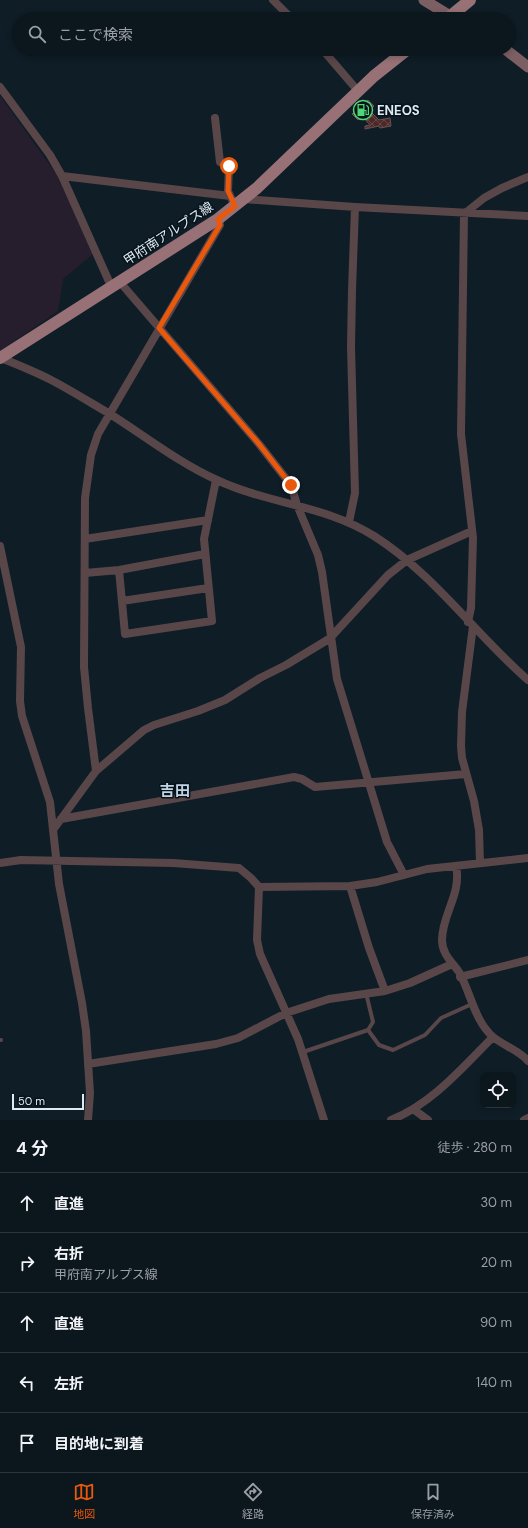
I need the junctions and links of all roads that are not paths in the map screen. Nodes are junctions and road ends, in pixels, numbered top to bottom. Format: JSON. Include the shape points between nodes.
{"nodes":[{"id":1,"x":273,"y":0,"type":"edge"},
{"id":2,"x":424,"y":0,"type":"edge"},
{"id":3,"x":470,"y":0,"type":"edge"},
{"id":4,"x":285,"y":12,"type":"edge"},
{"id":5,"x":441,"y":12,"type":"edge"},
{"id":6,"x":457,"y":12,"type":"edge"},
{"id":7,"x":328,"y":56,"type":"edge"},
{"id":8,"x":399,"y":56,"type":"edge"},
{"id":9,"x":514,"y":56,"type":"edge"},
{"id":10,"x":528,"y":66,"type":"edge"},
{"id":11,"x":0,"y":87,"type":"edge"},
{"id":12,"x":358,"y":91,"type":"junction"},
{"id":13,"x":215,"y":118,"type":"dead end"},
{"id":14,"x":62,"y":176,"type":"junction"},
{"id":15,"x":528,"y":177,"type":"edge"},
{"id":16,"x":237,"y":200,"type":"junction"},
{"id":17,"x":355,"y":207,"type":"junction"},
{"id":18,"x":464,"y":214,"type":"junction"},
{"id":19,"x":528,"y":216,"type":"edge"},
{"id":20,"x":218,"y":219,"type":"junction"},
{"id":21,"x":115,"y":284,"type":"junction"},
{"id":22,"x":159,"y":328,"type":"junction"},
{"id":23,"x":0,"y":358,"type":"edge"},
{"id":24,"x":109,"y":414,"type":"junction"},
{"id":25,"x":216,"y":480,"type":"junction"},
{"id":26,"x":297,"y":505,"type":"junction"},
{"id":27,"x":208,"y":520,"type":"junction"},
{"id":28,"x":350,"y":522,"type":"junction"},
{"id":29,"x":472,"y":531,"type":"junction"},
{"id":30,"x":85,"y":539,"type":"junction"},
{"id":31,"x":0,"y":546,"type":"edge"},
{"id":32,"x":205,"y":554,"type":"junction"},
{"id":33,"x":407,"y":560,"type":"junction"},
{"id":34,"x":119,"y":570,"type":"junction"},
{"id":35,"x":85,"y":573,"type":"junction"},
{"id":36,"x":208,"y":588,"type":"junction"},
{"id":37,"x":10,"y":589,"type":"junction"},
{"id":38,"x":0,"y":590,"type":"edge"},
{"id":39,"x":122,"y":602,"type":"junction"},
{"id":40,"x":470,"y":624,"type":"junction"},
{"id":41,"x":331,"y":636,"type":"junction"},
{"id":42,"x":528,"y":680,"type":"edge"},
{"id":43,"x":96,"y":771,"type":"junction"},
{"id":44,"x":466,"y":774,"type":"junction"},
{"id":45,"x":369,"y":782,"type":"junction"},
{"id":46,"x":61,"y":819,"type":"junction"},
{"id":47,"x":53,"y":830,"type":"junction"},
{"id":48,"x":528,"y":858,"type":"edge"},
{"id":49,"x":56,"y":860,"type":"junction"},
{"id":50,"x":0,"y":862,"type":"edge"},
{"id":51,"x":480,"y":864,"type":"junction"},
{"id":52,"x":456,"y":866,"type":"junction"},
{"id":53,"x":404,"y":875,"type":"junction"},
{"id":54,"x":350,"y":886,"type":"junction"},
{"id":55,"x":259,"y":887,"type":"junction"},
{"id":56,"x":528,"y":960,"type":"edge"},
{"id":57,"x":452,"y":964,"type":"junction"},
{"id":58,"x":460,"y":976,"type":"junction"},
{"id":59,"x":385,"y":991,"type":"junction"},
{"id":60,"x":366,"y":994,"type":"junction"},
{"id":61,"x":472,"y":1004,"type":"junction"},
{"id":62,"x":286,"y":1013,"type":"junction"},
{"id":63,"x":368,"y":1030,"type":"junction"},
{"id":64,"x":494,"y":1037,"type":"junction"},
{"id":65,"x":303,"y":1052,"type":"junction"},
{"id":66,"x":528,"y":1062,"type":"edge"},
{"id":67,"x":88,"y":1064,"type":"junction"},
{"id":68,"x":413,"y":1109,"type":"junction"},
{"id":69,"x":528,"y":1118,"type":"edge"},
{"id":70,"x":88,"y":1120,"type":"edge"},
{"id":71,"x":324,"y":1120,"type":"edge"},
{"id":72,"x":391,"y":1120,"type":"edge"},
{"id":73,"x":428,"y":1120,"type":"edge"},
{"id":74,"x":524,"y":1120,"type":"edge"}],
"edges":[{"from":1,"to":4,"type":"street"},
{"from":2,"to":5,"type":"street"},
{"from":3,"to":6,"type":"main road"},
{"from":7,"to":12,"type":"street"},
{"from":8,"to":12,"type":"main road","name":"甲府南アルプス線"},
{"from":9,"to":10,"type":"street"},
{"from":11,"to":14,"type":"street","via":[[50,154]]},
{"from":12,"to":16,"type":"main road","name":"甲府南アルプス線"},
{"from":13,"to":16,"type":"street","via":[[220,162],[229,166],[228,191]]},
{"from":14,"to":16,"type":"street"},
{"from":14,"to":21,"type":"street"},
{"from":15,"to":18,"type":"street","via":[[484,198]]},
{"from":16,"to":17,"type":"street"},
{"from":16,"to":20,"type":"main road","name":"甲府南アルプス線"},
{"from":17,"to":18,"type":"street"},
{"from":17,"to":28,"type":"street","via":[[351,340],[354,493]]},
{"from":18,"to":19,"type":"street"},
{"from":18,"to":29,"type":"street","via":[[461,434]]},
{"from":20,"to":21,"type":"main road","name":"甲府南アルプス線"},
{"from":20,"to":22,"type":"street","via":[[220,225]]},
{"from":21,"to":22,"type":"street"},
{"from":21,"to":23,"type":"main road","name":"甲府南アルプス線"},
{"from":22,"to":24,"type":"street"},
{"from":22,"to":26,"type":"street","via":[[291,485]]},
{"from":23,"to":24,"type":"street","via":[[53,381]]},
{"from":24,"to":25,"type":"street"},
{"from":24,"to":30,"type":"street","via":[[98,434],[91,455],[85,498]]},
{"from":25,"to":26,"type":"street","via":[[239,490]]},
{"from":25,"to":27,"type":"street"},
{"from":26,"to":28,"type":"street"},
{"from":26,"to":41,"type":"street","via":[[318,555]]},
{"from":27,"to":30,"type":"street"},
{"from":27,"to":32,"type":"street","via":[[204,539]]},
{"from":28,"to":33,"type":"street"},
{"from":29,"to":33,"type":"street"},
{"from":29,"to":40,"type":"street"},
{"from":30,"to":35,"type":"street"},
{"from":31,"to":37,"type":"street"},
{"from":32,"to":34,"type":"street"},
{"from":32,"to":36,"type":"street"},
{"from":33,"to":40,"type":"street"},
{"from":33,"to":41,"type":"street","via":[[388,575]]},
{"from":34,"to":35,"type":"street"},
{"from":34,"to":39,"type":"street"},
{"from":35,"to":43,"type":"street","via":[[84,667]]},
{"from":36,"to":39,"type":"street"},
{"from":36,"to":39,"type":"street","via":[[212,621],[125,634]]},
{"from":37,"to":38,"type":"street"},
{"from":37,"to":47,"type":"street","via":[[21,647],[22,716],[50,802]]},
{"from":40,"to":42,"type":"street"},
{"from":40,"to":44,"type":"street","via":[[460,746]]},
{"from":41,"to":43,"type":"street","via":[[225,700],[144,730]]},
{"from":41,"to":45,"type":"street","via":[[338,679]]},
{"from":43,"to":46,"type":"street"},
{"from":44,"to":45,"type":"street"},
{"from":44,"to":51,"type":"street","via":[[479,830]]},
{"from":45,"to":46,"type":"street","via":[[314,787],[294,777]]},
{"from":45,"to":53,"type":"street","via":[[387,842]]},
{"from":46,"to":47,"type":"street"},
{"from":47,"to":49,"type":"street"},
{"from":48,"to":51,"type":"street"},
{"from":49,"to":50,"type":"street"},
{"from":49,"to":55,"type":"street","via":[[173,863],[239,868]]},
{"from":49,"to":67,"type":"street","via":[[82,1003]]},
{"from":51,"to":52,"type":"street"},
{"from":52,"to":53,"type":"street"},
{"from":52,"to":57,"type":"street","via":[[457,888],[442,940],[443,949]]},
{"from":53,"to":54,"type":"street"},
{"from":54,"to":55,"type":"street"},
{"from":54,"to":59,"type":"street"},
{"from":55,"to":62,"type":"street","via":[[257,940],[260,954]]},
{"from":56,"to":58,"type":"street"},
{"from":57,"to":58,"type":"street"},
{"from":57,"to":59,"type":"street"},
{"from":58,"to":61,"type":"street"},
{"from":59,"to":60,"type":"street"},
{"from":60,"to":62,"type":"street","via":[[329,999]]},
{"from":60,"to":63,"type":"lane","via":[[373,1022]]},
{"from":61,"to":63,"type":"lane","via":[[441,1018],[425,1035],[393,1050],[379,1045]]},
{"from":61,"to":64,"type":"street"},
{"from":62,"to":65,"type":"street"},
{"from":62,"to":67,"type":"street","via":[[238,1038],[216,1044]]},
{"from":63,"to":65,"type":"lane"},
{"from":64,"to":66,"type":"street","via":[[523,1055]]},
{"from":64,"to":68,"type":"street","via":[[442,1086]]},
{"from":65,"to":71,"type":"street"},
{"from":67,"to":70,"type":"street"},
{"from":68,"to":72,"type":"street"},
{"from":68,"to":73,"type":"street"},
{"from":69,"to":74,"type":"street"}]}
